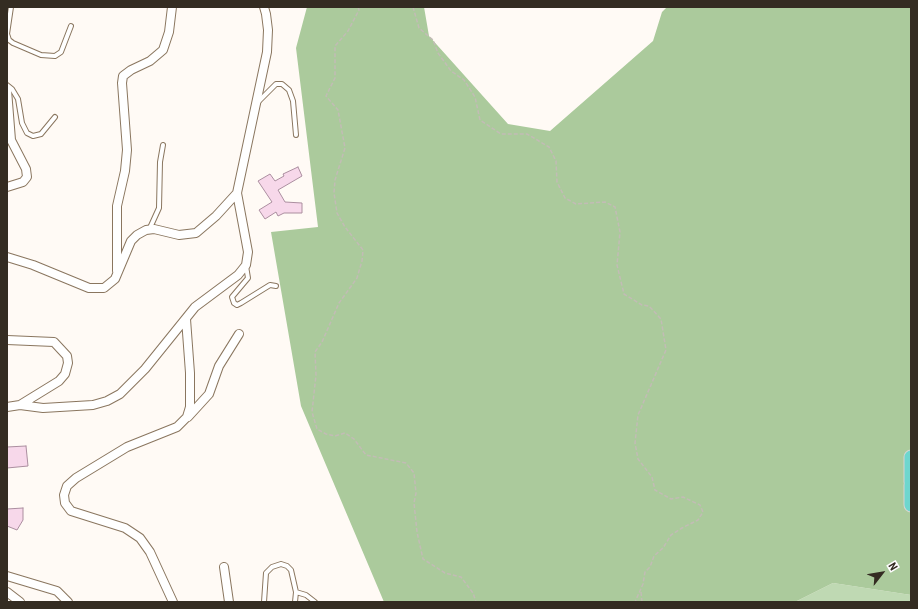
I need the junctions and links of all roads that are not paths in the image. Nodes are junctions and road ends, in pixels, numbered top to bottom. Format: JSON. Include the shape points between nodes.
{"nodes":[{"id":1,"x":11,"y":7,"type":"edge"},
{"id":2,"x":172,"y":7,"type":"edge"},
{"id":3,"x":264,"y":7,"type":"edge"},
{"id":4,"x":71,"y":26,"type":"dead end"},
{"id":5,"x":7,"y":85,"type":"edge"},
{"id":6,"x":7,"y":90,"type":"edge"},
{"id":7,"x":258,"y":102,"type":"junction"},
{"id":8,"x":55,"y":117,"type":"dead end"},
{"id":9,"x":296,"y":135,"type":"dead end"},
{"id":10,"x":163,"y":145,"type":"dead end"},
{"id":11,"x":7,"y":188,"type":"edge"},
{"id":12,"x":237,"y":193,"type":"junction"},
{"id":13,"x":148,"y":230,"type":"junction"},
{"id":14,"x":7,"y":257,"type":"edge"},
{"id":15,"x":246,"y":265,"type":"junction"},
{"id":16,"x":117,"y":271,"type":"junction"},
{"id":17,"x":276,"y":286,"type":"dead end"},
{"id":18,"x":186,"y":318,"type":"junction"},
{"id":19,"x":239,"y":334,"type":"dead end"},
{"id":20,"x":7,"y":340,"type":"edge"},
{"id":21,"x":20,"y":405,"type":"junction"},
{"id":22,"x":7,"y":407,"type":"edge"},
{"id":23,"x":187,"y":417,"type":"junction"},
{"id":24,"x":911,"y":457,"type":"edge"},
{"id":25,"x":911,"y":484,"type":"edge"},
{"id":26,"x":911,"y":505,"type":"edge"},
{"id":27,"x":224,"y":567,"type":"dead end"},
{"id":28,"x":7,"y":576,"type":"edge"},
{"id":29,"x":7,"y":592,"type":"edge"},
{"id":30,"x":296,"y":592,"type":"junction"},
{"id":31,"x":20,"y":602,"type":"edge"},
{"id":32,"x":68,"y":602,"type":"edge"},
{"id":33,"x":173,"y":602,"type":"edge"},
{"id":34,"x":229,"y":602,"type":"edge"},
{"id":35,"x":264,"y":602,"type":"edge"},
{"id":36,"x":295,"y":602,"type":"edge"},
{"id":37,"x":315,"y":602,"type":"edge"}],
"edges":[{"from":1,"to":4,"type":"lane","via":[[7,34],[9,40],[41,55],[55,56],[61,52]]},
{"from":2,"to":16,"type":"street","via":[[169,32],[163,50],[150,61],[123,76],[127,150],[117,206]]},
{"from":3,"to":7,"type":"street","via":[[268,30],[267,52]]},
{"from":5,"to":8,"type":"lane","via":[[18,99],[22,123],[27,133],[33,136],[41,134]]},
{"from":6,"to":11,"type":"street","via":[[11,140],[26,169],[27,177],[23,182]]},
{"from":7,"to":9,"type":"lane","via":[[276,84],[282,84],[293,101]]},
{"from":7,"to":12,"type":"street"},
{"from":10,"to":13,"type":"lane","via":[[159,208]]},
{"from":12,"to":13,"type":"street","via":[[196,233],[179,235]]},
{"from":12,"to":15,"type":"street","via":[[248,252]]},
{"from":13,"to":16,"type":"street","via":[[131,241]]},
{"from":14,"to":16,"type":"street","via":[[89,288],[104,288],[115,279]]},
{"from":15,"to":17,"type":"lane","via":[[248,278],[232,297],[234,303],[237,305],[270,285]]},
{"from":15,"to":18,"type":"street","via":[[238,275],[194,307]]},
{"from":18,"to":21,"type":"street","via":[[144,369],[120,394],[107,401],[93,405],[43,408]]},
{"from":18,"to":23,"type":"street","via":[[190,373],[190,407]]},
{"from":19,"to":23,"type":"street","via":[[219,366],[209,394]]},
{"from":20,"to":21,"type":"street","via":[[54,342],[67,356],[65,374],[59,381]]},
{"from":21,"to":22,"type":"street"},
{"from":23,"to":33,"type":"street","via":[[177,427],[127,447],[82,474],[67,486],[64,495],[65,503],[71,511],[125,528],[140,538],[150,552]]},
{"from":24,"to":25,"type":"main road"},
{"from":25,"to":26,"type":"main road"},
{"from":27,"to":34,"type":"street"},
{"from":28,"to":32,"type":"street","via":[[57,591]]},
{"from":29,"to":31,"type":"street"},
{"from":30,"to":35,"type":"lane","via":[[292,570],[282,564],[272,567],[266,573]]},
{"from":30,"to":36,"type":"lane"},
{"from":30,"to":37,"type":"lane","via":[[306,595]]}]}
